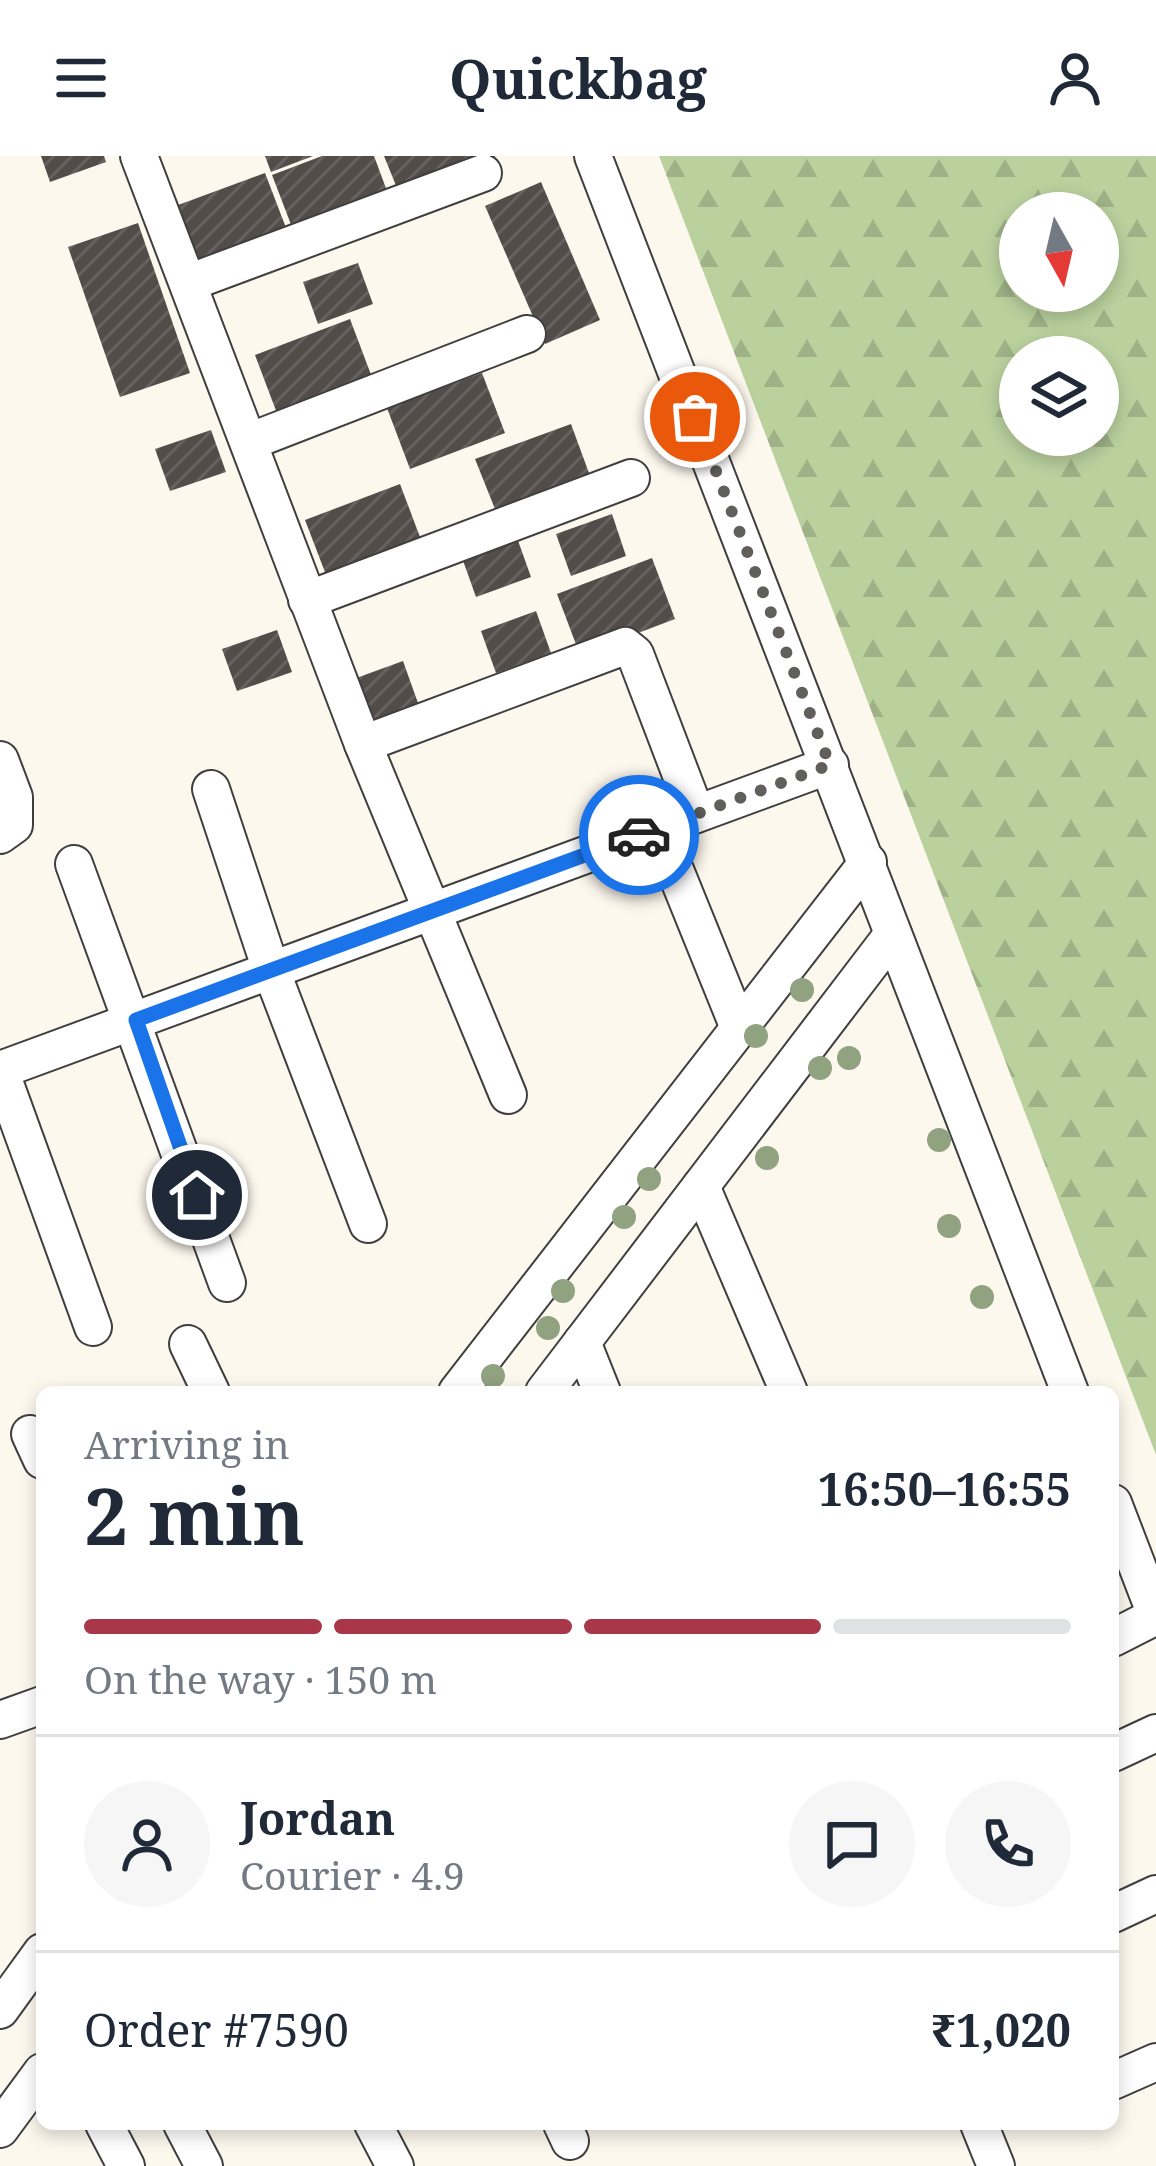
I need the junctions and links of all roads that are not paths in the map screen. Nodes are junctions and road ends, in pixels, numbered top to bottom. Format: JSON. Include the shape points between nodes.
{"nodes":[{"id":1,"x":139,"y":156,"type":"edge"},
{"id":2,"x":593,"y":156,"type":"edge"},
{"id":3,"x":483,"y":173,"type":"dead end"},
{"id":4,"x":188,"y":284,"type":"junction"},
{"id":5,"x":526,"y":334,"type":"dead end"},
{"id":6,"x":251,"y":441,"type":"junction"},
{"id":7,"x":631,"y":478,"type":"dead end"},
{"id":8,"x":307,"y":600,"type":"junction"},
{"id":9,"x":363,"y":744,"type":"junction"},
{"id":10,"x":0,"y":760,"type":"edge"},
{"id":11,"x":830,"y":765,"type":"junction"},
{"id":12,"x":211,"y":790,"type":"dead end"},
{"id":13,"x":696,"y":814,"type":"junction"},
{"id":14,"x":658,"y":828,"type":"junction"},
{"id":15,"x":0,"y":835,"type":"edge"},
{"id":16,"x":868,"y":862,"type":"junction"},
{"id":17,"x":74,"y":864,"type":"dead end"},
{"id":18,"x":435,"y":910,"type":"junction"},
{"id":19,"x":893,"y":934,"type":"junction"},
{"id":20,"x":271,"y":970,"type":"junction"},
{"id":21,"x":136,"y":1020,"type":"junction"},
{"id":22,"x":739,"y":1028,"type":"junction"},
{"id":23,"x":0,"y":1070,"type":"edge"},
{"id":24,"x":508,"y":1095,"type":"dead end"},
{"id":25,"x":701,"y":1186,"type":"junction"},
{"id":26,"x":368,"y":1224,"type":"dead end"},
{"id":27,"x":227,"y":1283,"type":"dead end"},
{"id":28,"x":93,"y":1327,"type":"dead end"},
{"id":29,"x":582,"y":1342,"type":"junction"},
{"id":30,"x":188,"y":1343,"type":"dead end"},
{"id":31,"x":208,"y":1386,"type":"edge"},
{"id":32,"x":462,"y":1386,"type":"edge"},
{"id":33,"x":549,"y":1386,"type":"edge"},
{"id":34,"x":600,"y":1386,"type":"edge"},
{"id":35,"x":787,"y":1386,"type":"edge"},
{"id":36,"x":1068,"y":1386,"type":"edge"},
{"id":37,"x":1119,"y":1519,"type":"edge"},
{"id":38,"x":1156,"y":1616,"type":"edge"},
{"id":39,"x":1119,"y":1635,"type":"edge"},
{"id":40,"x":36,"y":1707,"type":"edge"},
{"id":41,"x":0,"y":1720,"type":"edge"},
{"id":42,"x":1156,"y":1733,"type":"edge"},
{"id":43,"x":1119,"y":1750,"type":"edge"},
{"id":44,"x":1156,"y":1894,"type":"edge"},
{"id":45,"x":1119,"y":1911,"type":"edge"},
{"id":46,"x":36,"y":1960,"type":"edge"},
{"id":47,"x":0,"y":2010,"type":"edge"},
{"id":48,"x":1156,"y":2062,"type":"edge"},
{"id":49,"x":1119,"y":2078,"type":"edge"},
{"id":50,"x":36,"y":2080,"type":"edge"},
{"id":51,"x":0,"y":2129,"type":"edge"},
{"id":52,"x":107,"y":2130,"type":"edge"},
{"id":53,"x":185,"y":2130,"type":"edge"},
{"id":54,"x":377,"y":2130,"type":"edge"},
{"id":55,"x":981,"y":2130,"type":"edge"},
{"id":56,"x":126,"y":2166,"type":"edge"},
{"id":57,"x":204,"y":2166,"type":"edge"},
{"id":58,"x":395,"y":2166,"type":"edge"},
{"id":59,"x":996,"y":2166,"type":"edge"}],
"edges":[{"from":1,"to":4,"type":"street"},
{"from":2,"to":11,"type":"street"},
{"from":3,"to":4,"type":"street"},
{"from":4,"to":6,"type":"street"},
{"from":5,"to":6,"type":"street"},
{"from":6,"to":8,"type":"street"},
{"from":7,"to":8,"type":"street"},
{"from":8,"to":9,"type":"street"},
{"from":9,"to":13,"type":"street","via":[[625,646],[635,654]]},
{"from":9,"to":18,"type":"street"},
{"from":10,"to":15,"type":"street","via":[[16,813]]},
{"from":11,"to":13,"type":"street"},
{"from":11,"to":16,"type":"street"},
{"from":12,"to":20,"type":"street"},
{"from":13,"to":14,"type":"street"},
{"from":14,"to":18,"type":"street"},
{"from":14,"to":22,"type":"street"},
{"from":16,"to":19,"type":"street"},
{"from":16,"to":22,"type":"street"},
{"from":17,"to":21,"type":"street"},
{"from":18,"to":20,"type":"street"},
{"from":18,"to":24,"type":"street"},
{"from":19,"to":25,"type":"street"},
{"from":19,"to":36,"type":"street"},
{"from":20,"to":21,"type":"street"},
{"from":20,"to":26,"type":"street"},
{"from":21,"to":23,"type":"street"},
{"from":21,"to":27,"type":"street"},
{"from":22,"to":32,"type":"street"},
{"from":23,"to":28,"type":"street"},
{"from":25,"to":29,"type":"street"},
{"from":25,"to":35,"type":"street"},
{"from":29,"to":33,"type":"street"},
{"from":29,"to":34,"type":"street"},
{"from":30,"to":31,"type":"street"},
{"from":37,"to":38,"type":"street"},
{"from":38,"to":39,"type":"street"},
{"from":40,"to":41,"type":"street"},
{"from":42,"to":43,"type":"street"},
{"from":44,"to":45,"type":"street"},
{"from":46,"to":47,"type":"street"},
{"from":48,"to":49,"type":"street"},
{"from":50,"to":51,"type":"street"},
{"from":52,"to":56,"type":"street"},
{"from":53,"to":57,"type":"street"},
{"from":54,"to":58,"type":"street"},
{"from":55,"to":59,"type":"street"}]}
